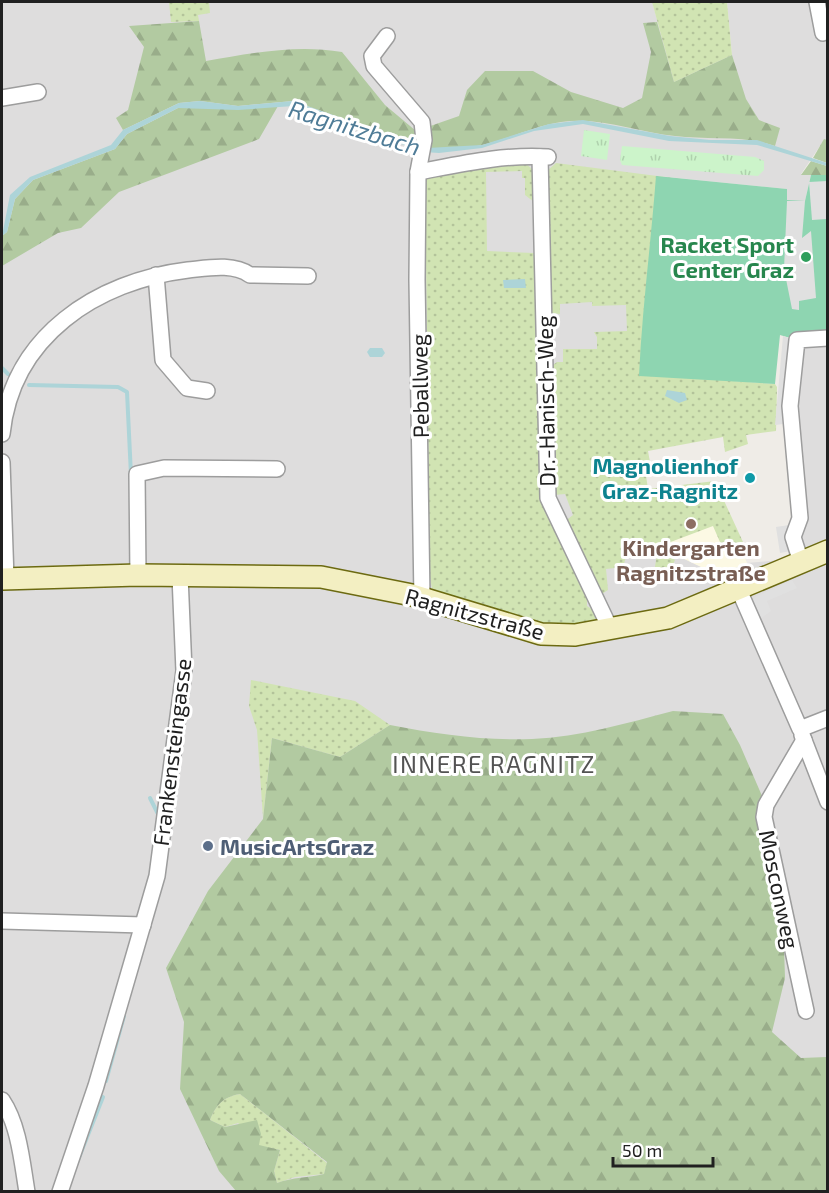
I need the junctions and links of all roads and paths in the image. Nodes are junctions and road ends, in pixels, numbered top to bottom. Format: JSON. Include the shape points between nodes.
{"nodes":[{"id":1,"x":817,"y":2,"type":"edge"},
{"id":2,"x":823,"y":33,"type":"dead end"},
{"id":3,"x":387,"y":36,"type":"dead end"},
{"id":4,"x":38,"y":92,"type":"dead end"},
{"id":5,"x":2,"y":98,"type":"edge"},
{"id":6,"x":418,"y":172,"type":"junction"},
{"id":7,"x":156,"y":275,"type":"junction"},
{"id":8,"x":308,"y":276,"type":"dead end"},
{"id":9,"x":828,"y":338,"type":"edge"},
{"id":10,"x":207,"y":391,"type":"dead end"},
{"id":11,"x":2,"y":434,"type":"edge"},
{"id":12,"x":2,"y":462,"type":"edge"},
{"id":13,"x":277,"y":469,"type":"dead end"},
{"id":14,"x":828,"y":551,"type":"edge"},
{"id":15,"x":801,"y":562,"type":"junction"},
{"id":16,"x":138,"y":575,"type":"junction"},
{"id":17,"x":180,"y":576,"type":"junction"},
{"id":18,"x":4,"y":579,"type":"edge"},
{"id":19,"x":739,"y":590,"type":"junction"},
{"id":20,"x":422,"y":599,"type":"junction"},
{"id":21,"x":609,"y":631,"type":"junction"},
{"id":22,"x":828,"y":718,"type":"edge"},
{"id":23,"x":802,"y":734,"type":"junction"},
{"id":24,"x":828,"y":802,"type":"edge"},
{"id":25,"x":2,"y":921,"type":"edge"},
{"id":26,"x":143,"y":925,"type":"junction"},
{"id":27,"x":806,"y":1011,"type":"dead end"},
{"id":28,"x":2,"y":1100,"type":"edge"},
{"id":29,"x":27,"y":1191,"type":"edge"},
{"id":30,"x":60,"y":1191,"type":"edge"}],
"edges":[{"from":1,"to":2,"type":"street"},
{"from":3,"to":6,"type":"street","name":"Peballweg","via":[[372,56],[374,66],[422,122]]},
{"from":4,"to":5,"type":"street"},
{"from":6,"to":20,"type":"street","name":"Peballweg"},
{"from":6,"to":21,"type":"street","name":"Dr.-Hanisch-Weg","via":[[482,160],[545,157],[548,498]]},
{"from":7,"to":8,"type":"street","via":[[227,267],[250,275]]},
{"from":7,"to":10,"type":"street","via":[[163,360],[187,388]]},
{"from":7,"to":11,"type":"street","via":[[114,288],[56,324],[18,374],[6,407]]},
{"from":9,"to":15,"type":"street","via":[[797,340],[790,406],[800,518],[793,537]]},
{"from":12,"to":18,"type":"street"},
{"from":13,"to":16,"type":"street","via":[[164,468],[137,474]]},
{"from":14,"to":15,"type":"main road","name":"Ragnitzstraße"},
{"from":15,"to":19,"type":"main road","name":"Ragnitzstraße"},
{"from":16,"to":17,"type":"main road","name":"Ragnitzstraße"},
{"from":16,"to":18,"type":"main road","name":"Ragnitzstraße"},
{"from":17,"to":20,"type":"main road","name":"Ragnitzstraße","via":[[321,577]]},
{"from":17,"to":26,"type":"street","name":"Frankensteingasse","via":[[183,679],[157,876]]},
{"from":19,"to":21,"type":"main road","name":"Ragnitzstraße","via":[[668,618]]},
{"from":19,"to":23,"type":"street"},
{"from":20,"to":21,"type":"main road","name":"Ragnitzstraße","via":[[542,634]]},
{"from":22,"to":23,"type":"street"},
{"from":23,"to":24,"type":"street"},
{"from":23,"to":27,"type":"street","name":"Mosconweg","via":[[766,805],[764,817]]},
{"from":25,"to":26,"type":"street"},
{"from":26,"to":30,"type":"street","name":"Frankensteingasse","via":[[96,1086]]},
{"from":28,"to":29,"type":"street","via":[[17,1139]]}]}
